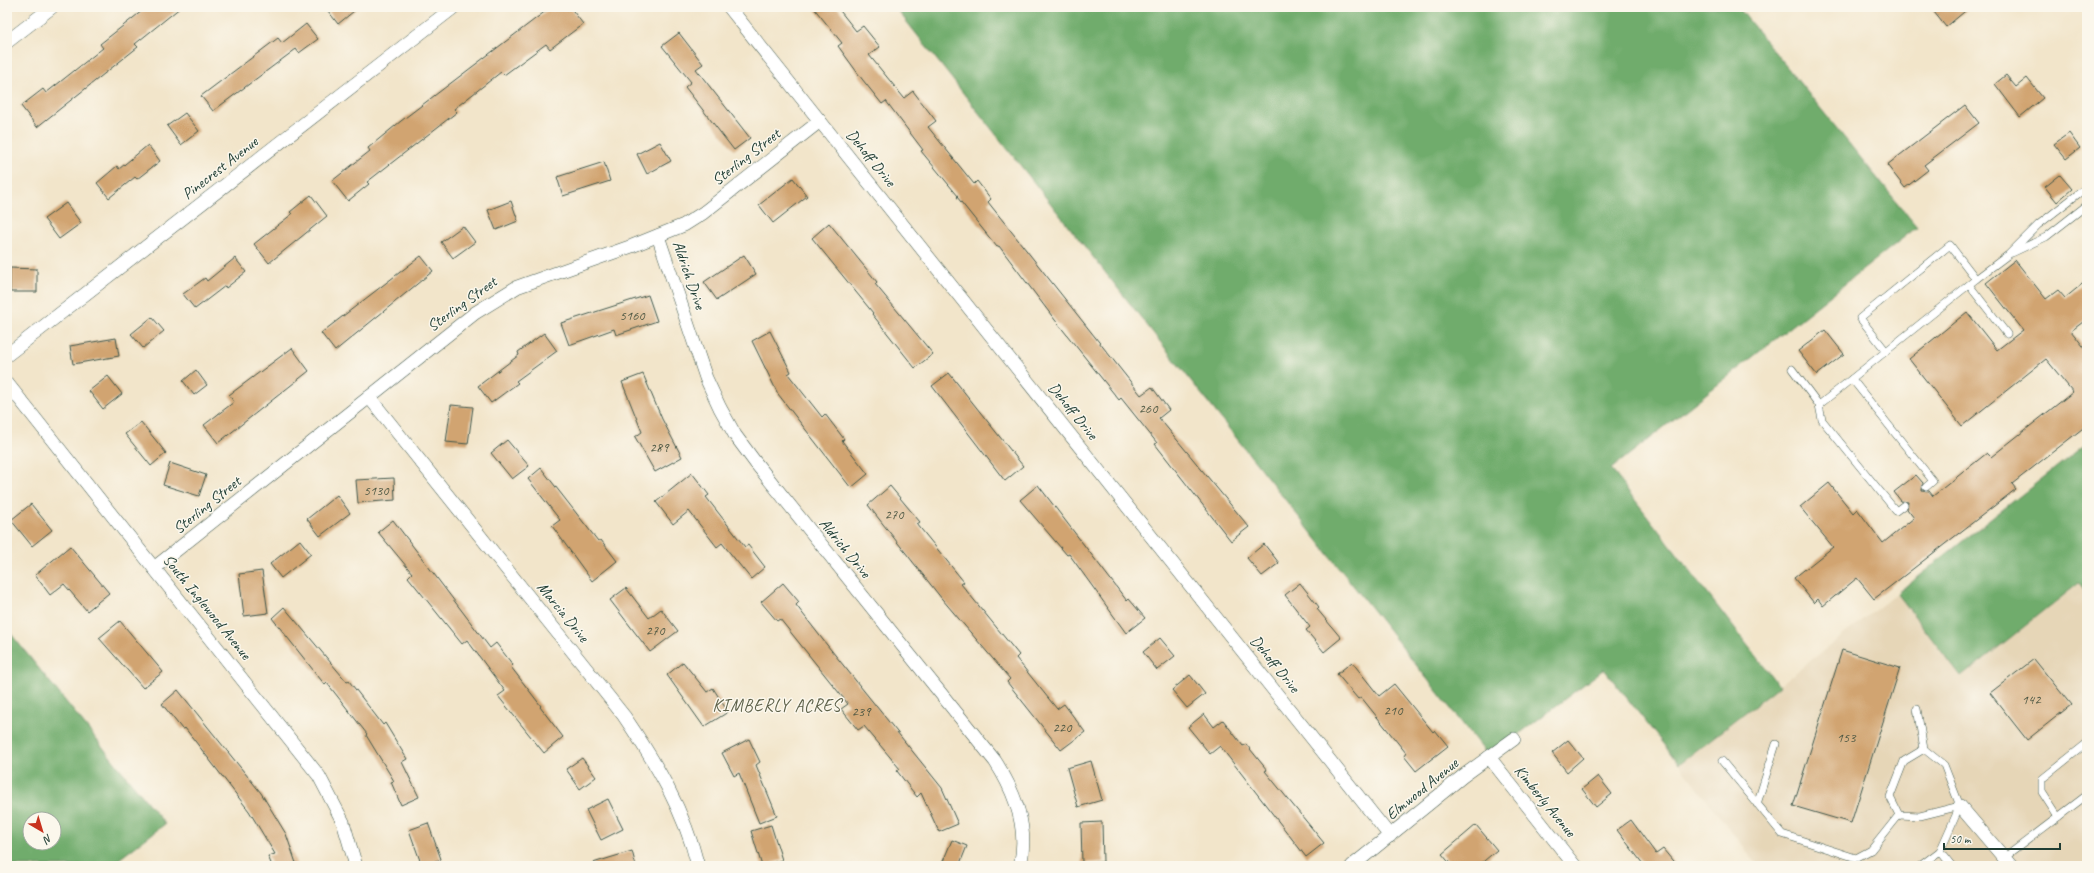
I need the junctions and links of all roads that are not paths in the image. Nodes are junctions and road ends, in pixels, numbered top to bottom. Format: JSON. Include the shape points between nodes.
{"nodes":[{"id":1,"x":52,"y":7,"type":"edge"},
{"id":2,"x":454,"y":7,"type":"edge"},
{"id":3,"x":729,"y":7,"type":"edge"},
{"id":4,"x":7,"y":42,"type":"edge"},
{"id":5,"x":820,"y":121,"type":"junction"},
{"id":6,"x":2087,"y":187,"type":"edge"},
{"id":7,"x":2087,"y":205,"type":"edge"},
{"id":8,"x":658,"y":236,"type":"junction"},
{"id":9,"x":2008,"y":255,"type":"junction"},
{"id":10,"x":1976,"y":279,"type":"junction"},
{"id":11,"x":1969,"y":285,"type":"junction"},
{"id":12,"x":2007,"y":334,"type":"dead end"},
{"id":13,"x":1886,"y":351,"type":"junction"},
{"id":14,"x":7,"y":355,"type":"edge"},
{"id":15,"x":1792,"y":369,"type":"dead end"},
{"id":16,"x":1852,"y":379,"type":"junction"},
{"id":17,"x":7,"y":383,"type":"edge"},
{"id":18,"x":369,"y":397,"type":"junction"},
{"id":19,"x":1819,"y":405,"type":"junction"},
{"id":20,"x":1926,"y":487,"type":"dead end"},
{"id":21,"x":1904,"y":505,"type":"dead end"},
{"id":22,"x":154,"y":568,"type":"junction"},
{"id":23,"x":1917,"y":709,"type":"dead end"},
{"id":24,"x":1514,"y":739,"type":"dead end"},
{"id":25,"x":2087,"y":743,"type":"edge"},
{"id":26,"x":1776,"y":744,"type":"dead end"},
{"id":27,"x":1924,"y":749,"type":"junction"},
{"id":28,"x":1489,"y":757,"type":"junction"},
{"id":29,"x":1722,"y":761,"type":"dead end"},
{"id":30,"x":2087,"y":795,"type":"edge"},
{"id":31,"x":1757,"y":804,"type":"junction"},
{"id":32,"x":1960,"y":806,"type":"junction"},
{"id":33,"x":1898,"y":815,"type":"junction"},
{"id":34,"x":2058,"y":817,"type":"junction"},
{"id":35,"x":1390,"y":836,"type":"junction"},
{"id":36,"x":1940,"y":851,"type":"junction"},
{"id":37,"x":2008,"y":862,"type":"edge"},
{"id":38,"x":356,"y":866,"type":"edge"},
{"id":39,"x":698,"y":866,"type":"edge"},
{"id":40,"x":1020,"y":866,"type":"edge"},
{"id":41,"x":1352,"y":866,"type":"edge"},
{"id":42,"x":1575,"y":866,"type":"edge"},
{"id":43,"x":1920,"y":866,"type":"edge"},
{"id":44,"x":1952,"y":866,"type":"edge"}],
"edges":[{"from":1,"to":4,"type":"street"},
{"from":2,"to":14,"type":"street","name":"Pinecrest Avenue"},
{"from":3,"to":5,"type":"street","name":"Dehoff Drive"},
{"from":5,"to":8,"type":"street","name":"Sterling Street","via":[[703,213],[684,225]]},
{"from":5,"to":35,"type":"street","name":"Dehoff Drive"},
{"from":6,"to":9,"type":"lane","via":[[2038,225]]},
{"from":7,"to":9,"type":"lane","via":[[2046,237]]},
{"from":8,"to":18,"type":"street","name":"Sterling Street","via":[[533,280],[502,294],[474,313]]},
{"from":8,"to":40,"type":"street","name":"Aldrich Drive","via":[[706,378],[720,408],[755,462],[1002,772],[1011,788],[1021,822]]},
{"from":9,"to":10,"type":"lane"},
{"from":10,"to":11,"type":"lane"},
{"from":10,"to":13,"type":"lane","via":[[1950,245],[1860,318]]},
{"from":11,"to":12,"type":"lane"},
{"from":11,"to":13,"type":"lane"},
{"from":13,"to":16,"type":"lane"},
{"from":15,"to":19,"type":"lane"},
{"from":16,"to":19,"type":"lane"},
{"from":16,"to":20,"type":"lane","via":[[1933,481]]},
{"from":17,"to":22,"type":"street","name":"South Inglewood Avenue"},
{"from":18,"to":22,"type":"street","name":"Sterling Street"},
{"from":18,"to":39,"type":"street","name":"Marcia Drive","via":[[628,722],[652,757],[676,801]]},
{"from":19,"to":21,"type":"lane","via":[[1822,420],[1896,511]]},
{"from":22,"to":38,"type":"street","name":"South Inglewood Avenue","via":[[319,776],[343,822]]},
{"from":23,"to":27,"type":"lane"},
{"from":24,"to":28,"type":"street","name":"Elmwood Avenue"},
{"from":25,"to":34,"type":"lane","via":[[2042,779],[2042,792]]},
{"from":26,"to":31,"type":"lane"},
{"from":27,"to":32,"type":"lane","via":[[1944,764]]},
{"from":27,"to":33,"type":"lane","via":[[1904,761],[1890,797]]},
{"from":28,"to":35,"type":"street","name":"Elmwood Avenue"},
{"from":28,"to":42,"type":"street","name":"Kimberly Avenue"},
{"from":29,"to":31,"type":"lane"},
{"from":30,"to":34,"type":"lane"},
{"from":31,"to":33,"type":"lane","via":[[1782,834],[1856,858],[1871,850]]},
{"from":32,"to":33,"type":"lane","via":[[1920,816]]},
{"from":32,"to":36,"type":"lane"},
{"from":32,"to":37,"type":"street"},
{"from":34,"to":37,"type":"lane"},
{"from":35,"to":41,"type":"street","name":"Elmwood Avenue"},
{"from":36,"to":43,"type":"lane"},
{"from":36,"to":44,"type":"lane"}]}
